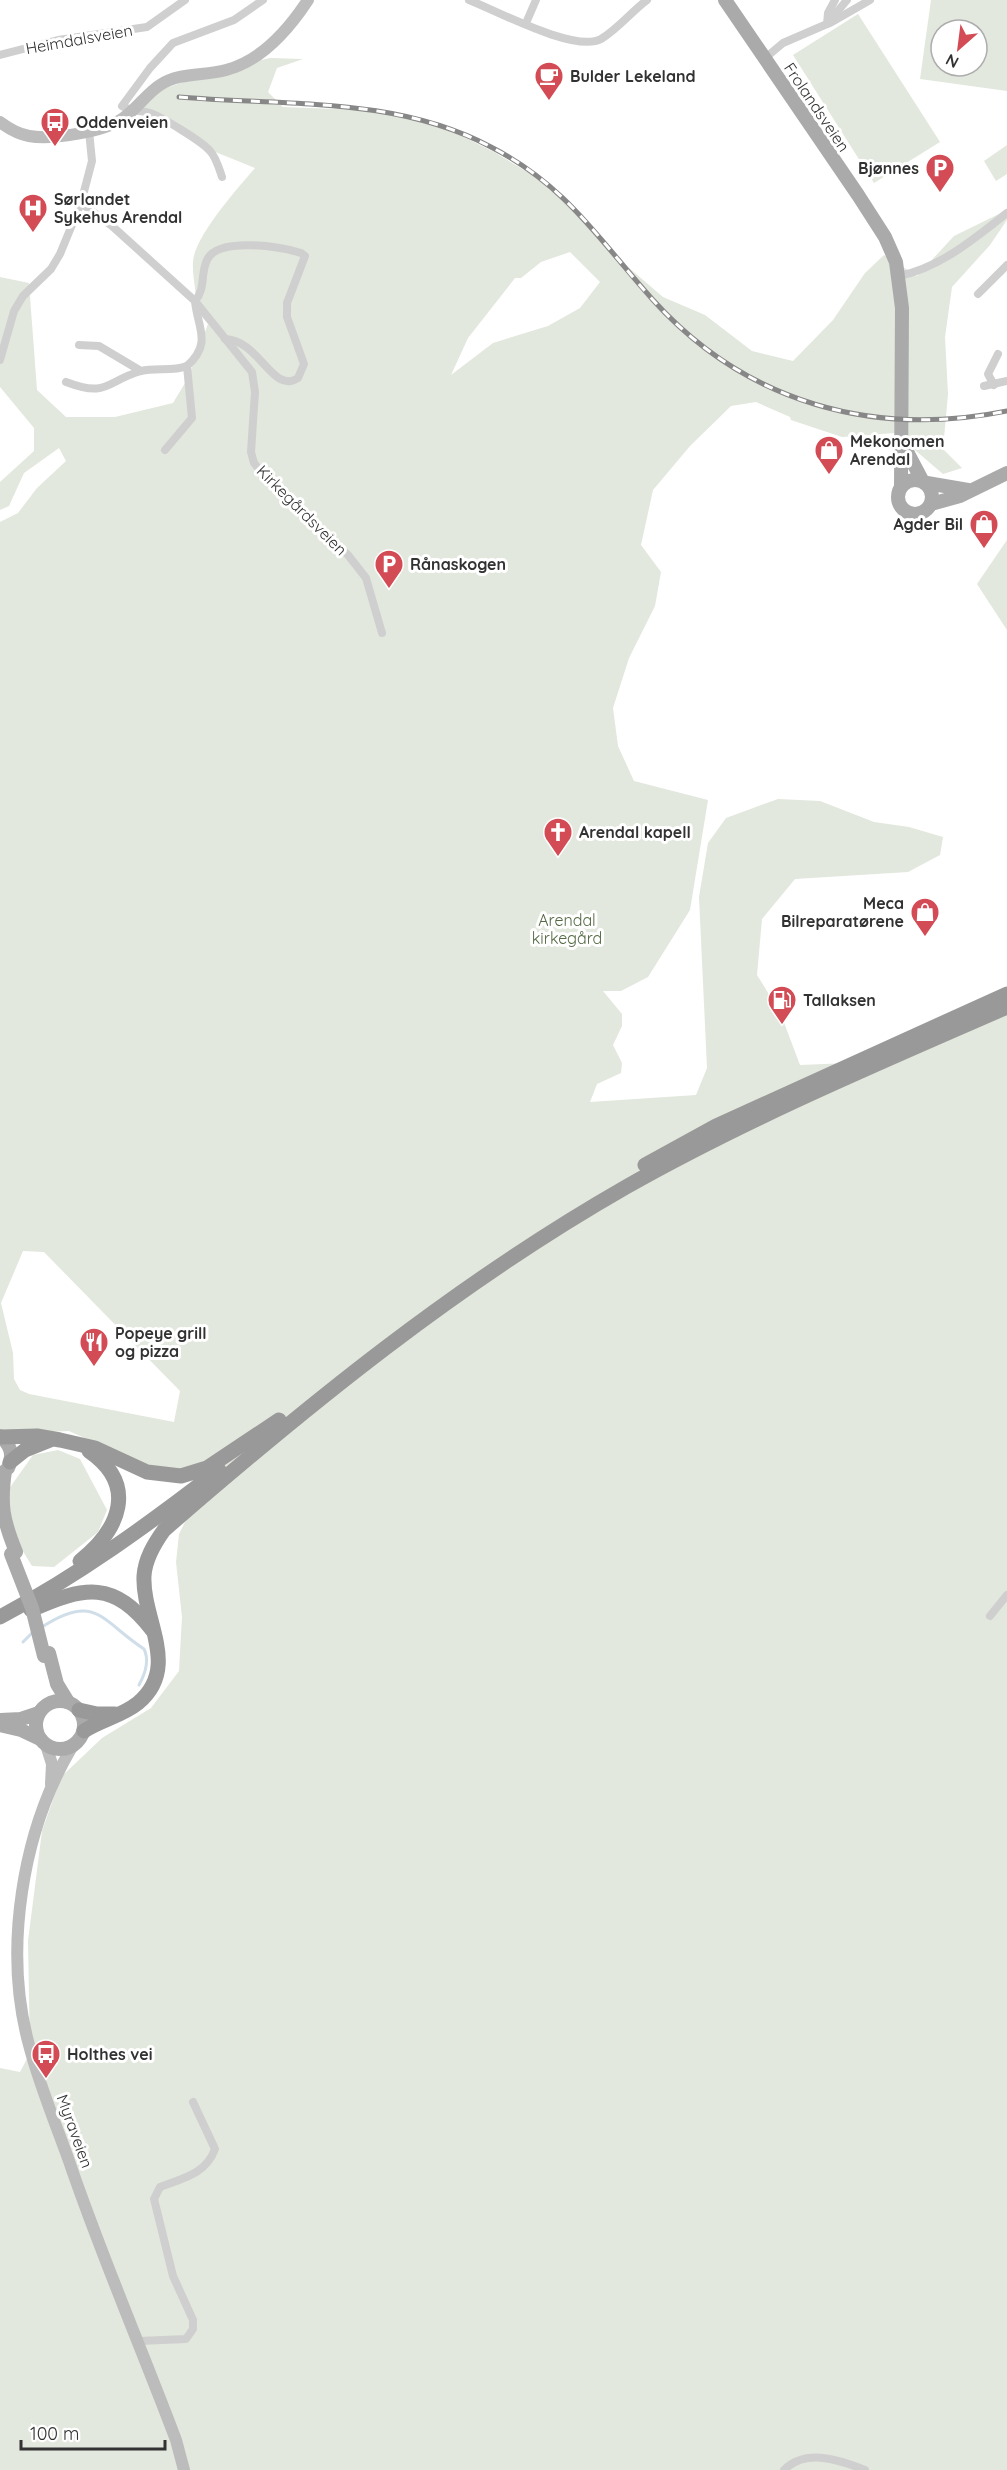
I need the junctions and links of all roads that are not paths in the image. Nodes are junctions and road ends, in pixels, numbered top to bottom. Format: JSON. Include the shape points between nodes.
{"nodes":[{"id":1,"x":185,"y":0,"type":"edge"},
{"id":2,"x":263,"y":0,"type":"edge"},
{"id":3,"x":308,"y":0,"type":"edge"},
{"id":4,"x":469,"y":0,"type":"edge"},
{"id":5,"x":536,"y":0,"type":"edge"},
{"id":6,"x":647,"y":0,"type":"edge"},
{"id":7,"x":725,"y":0,"type":"edge"},
{"id":8,"x":835,"y":0,"type":"edge"},
{"id":9,"x":847,"y":0,"type":"edge"},
{"id":10,"x":870,"y":0,"type":"edge"},
{"id":11,"x":526,"y":23,"type":"junction"},
{"id":12,"x":827,"y":24,"type":"junction"},
{"id":13,"x":0,"y":55,"type":"edge"},
{"id":14,"x":764,"y":58,"type":"junction"},
{"id":15,"x":130,"y":111,"type":"junction"},
{"id":16,"x":2,"y":128,"type":"edge"},
{"id":17,"x":89,"y":131,"type":"junction"},
{"id":18,"x":222,"y":177,"type":"dead end"},
{"id":19,"x":81,"y":203,"type":"junction"},
{"id":20,"x":1007,"y":213,"type":"edge"},
{"id":21,"x":1007,"y":265,"type":"edge"},
{"id":22,"x":899,"y":276,"type":"junction"},
{"id":23,"x":978,"y":294,"type":"dead end"},
{"id":24,"x":195,"y":301,"type":"junction"},
{"id":25,"x":225,"y":339,"type":"junction"},
{"id":26,"x":80,"y":345,"type":"dead end"},
{"id":27,"x":998,"y":354,"type":"dead end"},
{"id":28,"x":0,"y":360,"type":"edge"},
{"id":29,"x":187,"y":366,"type":"junction"},
{"id":30,"x":141,"y":371,"type":"junction"},
{"id":31,"x":1007,"y":381,"type":"edge"},
{"id":32,"x":66,"y":382,"type":"dead end"},
{"id":33,"x":994,"y":385,"type":"junction"},
{"id":34,"x":984,"y":386,"type":"dead end"},
{"id":35,"x":903,"y":444,"type":"junction"},
{"id":36,"x":165,"y":450,"type":"dead end"},
{"id":37,"x":1007,"y":473,"type":"edge"},
{"id":38,"x":924,"y":482,"type":"junction"},
{"id":39,"x":901,"y":487,"type":"junction"},
{"id":40,"x":969,"y":490,"type":"junction"},
{"id":41,"x":931,"y":504,"type":"junction"},
{"id":42,"x":382,"y":633,"type":"dead end"},
{"id":43,"x":1007,"y":994,"type":"edge"},
{"id":44,"x":1007,"y":1007,"type":"edge"},
{"id":45,"x":279,"y":1420,"type":"junction"},
{"id":46,"x":1,"y":1436,"type":"edge"},
{"id":47,"x":50,"y":1440,"type":"junction"},
{"id":48,"x":81,"y":1446,"type":"junction"},
{"id":49,"x":5,"y":1469,"type":"edge"},
{"id":50,"x":225,"y":1477,"type":"junction"},
{"id":51,"x":0,"y":1528,"type":"edge"},
{"id":52,"x":14,"y":1553,"type":"junction"},
{"id":53,"x":1007,"y":1595,"type":"edge"},
{"id":54,"x":990,"y":1616,"type":"dead end"},
{"id":55,"x":6,"y":1618,"type":"edge"},
{"id":56,"x":154,"y":1632,"type":"junction"},
{"id":57,"x":47,"y":1654,"type":"junction"},
{"id":58,"x":74,"y":1706,"type":"junction"},
{"id":59,"x":43,"y":1709,"type":"junction"},
{"id":60,"x":121,"y":1713,"type":"junction"},
{"id":61,"x":0,"y":1720,"type":"edge"},
{"id":62,"x":0,"y":1725,"type":"edge"},
{"id":63,"x":84,"y":1731,"type":"junction"},
{"id":64,"x":43,"y":1742,"type":"junction"},
{"id":65,"x":72,"y":1747,"type":"junction"},
{"id":66,"x":51,"y":1791,"type":"junction"},
{"id":67,"x":193,"y":2102,"type":"dead end"},
{"id":68,"x":139,"y":2341,"type":"junction"},
{"id":69,"x":184,"y":2470,"type":"edge"},
{"id":70,"x":784,"y":2470,"type":"edge"},
{"id":71,"x":865,"y":2470,"type":"edge"}],
"edges":[{"from":1,"to":13,"type":"street","name":"Heimdalsveien","via":[[147,27],[58,40]]},
{"from":2,"to":15,"type":"street","via":[[234,20],[173,43],[122,106]]},
{"from":3,"to":15,"type":"main road","via":[[287,28],[249,61],[159,85]]},
{"from":4,"to":11,"type":"street"},
{"from":5,"to":11,"type":"street"},
{"from":6,"to":11,"type":"street","via":[[614,30],[591,42],[570,41]]},
{"from":7,"to":14,"type":"main road","name":"Frolandsveien"},
{"from":8,"to":12,"type":"street"},
{"from":9,"to":12,"type":"street"},
{"from":10,"to":12,"type":"street"},
{"from":12,"to":14,"type":"street","via":[[783,43]]},
{"from":14,"to":22,"type":"main road","name":"Frolandsveien","via":[[885,237]]},
{"from":15,"to":17,"type":"main road","via":[[123,118]]},
{"from":15,"to":18,"type":"street","via":[[158,116],[205,145]]},
{"from":16,"to":17,"type":"main road","via":[[44,138]]},
{"from":17,"to":19,"type":"street","via":[[92,161]]},
{"from":19,"to":24,"type":"street","name":"Kirkegårdsveien"},
{"from":19,"to":28,"type":"street","via":[[51,269],[23,296],[14,311]]},
{"from":20,"to":22,"type":"street","via":[[934,263]]},
{"from":21,"to":23,"type":"street"},
{"from":22,"to":35,"type":"main road","name":"Frolandsveien"},
{"from":24,"to":25,"type":"street","name":"Kirkegårdsveien"},
{"from":24,"to":25,"type":"street","via":[[202,292],[207,260],[220,248],[269,246],[302,253],[287,303],[287,317],[304,364],[298,378],[281,380],[251,349],[237,339]]},
{"from":24,"to":29,"type":"street","via":[[203,339]]},
{"from":25,"to":42,"type":"street","name":"Kirkegårdsveien","via":[[254,381],[254,463],[272,485],[348,555],[366,578]]},
{"from":26,"to":30,"type":"street","via":[[99,346]]},
{"from":27,"to":33,"type":"street","via":[[988,374]]},
{"from":29,"to":30,"type":"street"},
{"from":29,"to":36,"type":"street","via":[[192,418]]},
{"from":30,"to":32,"type":"street","via":[[104,389]]},
{"from":31,"to":33,"type":"street"},
{"from":33,"to":34,"type":"street"},
{"from":35,"to":38,"type":"main road","name":"Frolandsveien"},
{"from":35,"to":39,"type":"main road","name":"Frolandsveien"},
{"from":37,"to":40,"type":"main road"},
{"from":38,"to":39,"type":"main road","via":[[910,480]]},
{"from":38,"to":40,"type":"main road"},
{"from":38,"to":41,"type":"main road","via":[[933,493]]},
{"from":39,"to":41,"type":"main road","via":[[898,500],[908,512],[921,513]]},
{"from":40,"to":41,"type":"main road"},
{"from":43,"to":45,"type":"highway","via":[[716,1126],[622,1178],[432,1300]]},
{"from":44,"to":50,"type":"highway","via":[[720,1137],[567,1222],[393,1341]]},
{"from":45,"to":48,"type":"highway","via":[[207,1468],[181,1476],[147,1472],[95,1448]]},
{"from":45,"to":55,"type":"highway","via":[[131,1537]]},
{"from":46,"to":47,"type":"highway"},
{"from":46,"to":49,"type":"main road","via":[[10,1448]]},
{"from":47,"to":48,"type":"highway"},
{"from":47,"to":49,"type":"highway","via":[[25,1450]]},
{"from":48,"to":55,"type":"highway","via":[[101,1460],[116,1481],[119,1503],[113,1524],[95,1549]]},
{"from":49,"to":52,"type":"main road","via":[[2,1510]]},
{"from":50,"to":55,"type":"highway","via":[[110,1559]]},
{"from":50,"to":56,"type":"highway","via":[[164,1530],[149,1555],[144,1580]]},
{"from":51,"to":52,"type":"main road"},
{"from":52,"to":57,"type":"main road","bridge":true},
{"from":53,"to":54,"type":"street"},
{"from":55,"to":56,"type":"highway","via":[[63,1596],[95,1591],[131,1605]]},
{"from":56,"to":60,"type":"highway","via":[[159,1659],[155,1678],[144,1697]]},
{"from":57,"to":58,"type":"main road","via":[[57,1684]]},
{"from":57,"to":59,"type":"main road","via":[[49,1689]]},
{"from":58,"to":59,"type":"main road","via":[[56,1701]]},
{"from":58,"to":60,"type":"highway","via":[[96,1714]]},
{"from":58,"to":63,"type":"main road","via":[[84,1721]]},
{"from":59,"to":61,"type":"main road","via":[[21,1719]]},
{"from":59,"to":64,"type":"main road","via":[[36,1724]]},
{"from":60,"to":63,"type":"highway"},
{"from":62,"to":64,"type":"main road","via":[[21,1730]]},
{"from":63,"to":65,"type":"main road"},
{"from":64,"to":65,"type":"main road","via":[[60,1750]]},
{"from":64,"to":66,"type":"main road","name":"Myraveien","via":[[52,1764]]},
{"from":65,"to":66,"type":"main road","name":"Myraveien"},
{"from":66,"to":68,"type":"main road","name":"Myraveien","via":[[33,1836],[20,1923],[18,1963],[28,2044],[86,2212]]},
{"from":67,"to":68,"type":"street","via":[[215,2149],[213,2154],[199,2172],[160,2187],[154,2199],[172,2276],[193,2320],[193,2329],[186,2339]]},
{"from":68,"to":69,"type":"main road","name":"Myraveien"},
{"from":70,"to":71,"type":"street","via":[[792,2463],[812,2458]]}]}
